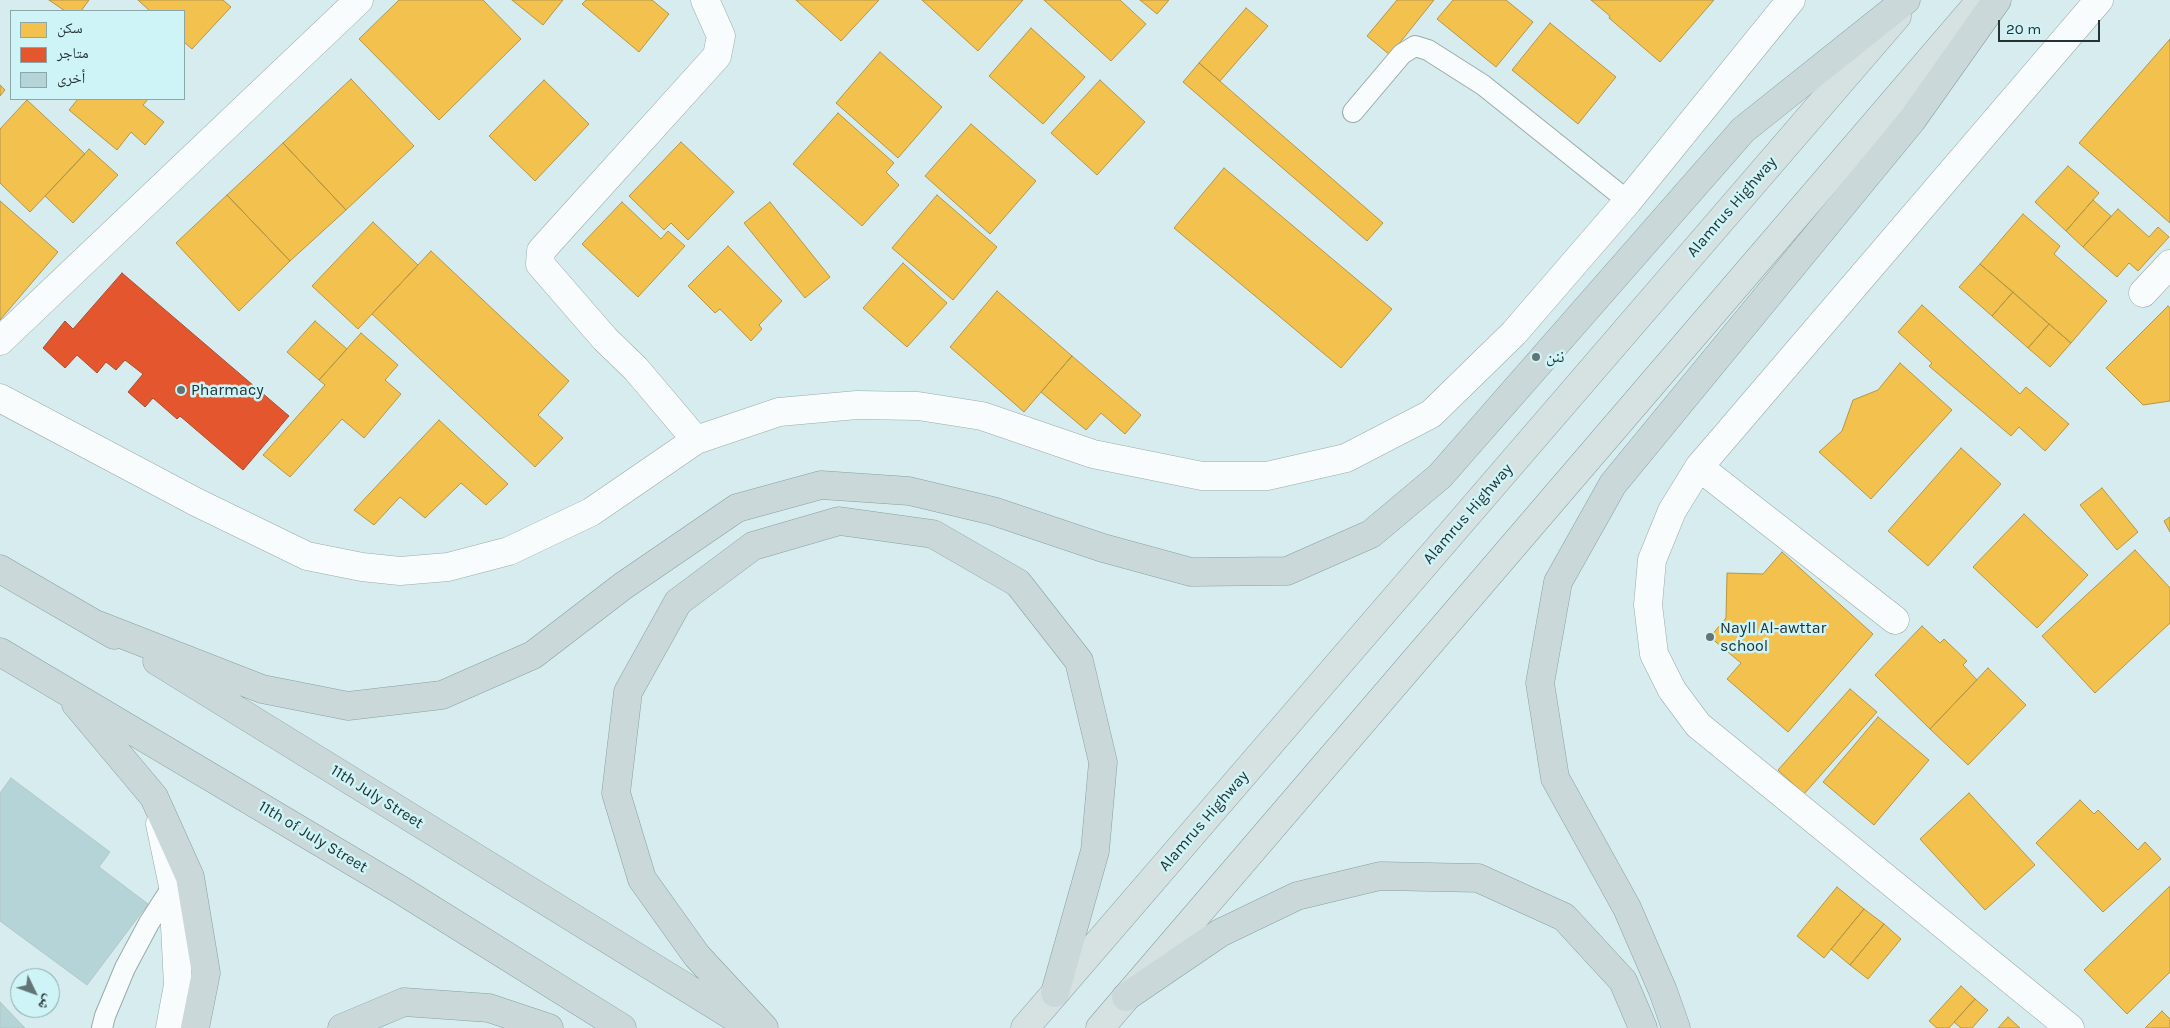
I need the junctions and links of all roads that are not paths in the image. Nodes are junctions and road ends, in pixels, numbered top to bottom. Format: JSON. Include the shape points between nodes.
{"nodes":[{"id":1,"x":359,"y":0,"type":"edge"},
{"id":2,"x":705,"y":0,"type":"edge"},
{"id":3,"x":1791,"y":0,"type":"edge"},
{"id":4,"x":1906,"y":0,"type":"edge"},
{"id":5,"x":1911,"y":0,"type":"edge"},
{"id":6,"x":1981,"y":0,"type":"edge"},
{"id":7,"x":1997,"y":0,"type":"edge"},
{"id":8,"x":2099,"y":0,"type":"edge"},
{"id":9,"x":1353,"y":112,"type":"dead end"},
{"id":10,"x":1628,"y":201,"type":"junction"},
{"id":11,"x":2170,"y":264,"type":"edge"},
{"id":12,"x":2143,"y":293,"type":"dead end"},
{"id":13,"x":0,"y":341,"type":"edge"},
{"id":14,"x":0,"y":398,"type":"edge"},
{"id":15,"x":696,"y":440,"type":"junction"},
{"id":16,"x":1699,"y":467,"type":"junction"},
{"id":17,"x":0,"y":569,"type":"edge"},
{"id":18,"x":1896,"y":620,"type":"dead end"},
{"id":19,"x":98,"y":625,"type":"junction"},
{"id":20,"x":0,"y":652,"type":"edge"},
{"id":21,"x":62,"y":687,"type":"junction"},
{"id":22,"x":154,"y":797,"type":"junction"},
{"id":23,"x":173,"y":886,"type":"junction"},
{"id":24,"x":1055,"y":993,"type":"junction"},
{"id":25,"x":1126,"y":997,"type":"junction"},
{"id":26,"x":102,"y":1028,"type":"edge"},
{"id":27,"x":170,"y":1028,"type":"edge"},
{"id":28,"x":195,"y":1028,"type":"edge"},
{"id":29,"x":342,"y":1028,"type":"edge"},
{"id":30,"x":550,"y":1028,"type":"edge"},
{"id":31,"x":622,"y":1028,"type":"edge"},
{"id":32,"x":752,"y":1028,"type":"edge"},
{"id":33,"x":764,"y":1028,"type":"edge"},
{"id":34,"x":1025,"y":1028,"type":"edge"},
{"id":35,"x":1100,"y":1028,"type":"edge"},
{"id":36,"x":1643,"y":1028,"type":"edge"},
{"id":37,"x":1676,"y":1028,"type":"edge"},
{"id":38,"x":2070,"y":1028,"type":"edge"}],
"edges":[{"from":1,"to":13,"type":"street"},
{"from":2,"to":15,"type":"street","via":[[721,36],[717,56],[541,251],[540,264]]},
{"from":3,"to":10,"type":"street"},
{"from":4,"to":19,"type":"highway","via":[[1743,130],[1440,476],[1371,534],[1287,571],[1191,572],[1103,548],[994,511],[909,491],[821,485],[736,508],[624,586],[533,655],[442,695],[348,706],[262,689]]},
{"from":5,"to":24,"type":"main road","name":"Alamrus Highway"},
{"from":6,"to":25,"type":"main road"},
{"from":7,"to":37,"type":"highway","via":[[1912,120],[1613,484],[1558,582],[1540,683],[1555,778],[1627,908]]},
{"from":8,"to":16,"type":"street"},
{"from":9,"to":10,"type":"lane","via":[[1402,54],[1415,46],[1428,50],[1483,85]]},
{"from":10,"to":15,"type":"street","via":[[1514,333],[1430,414],[1346,458],[1267,476],[1202,476],[1093,454],[982,416],[918,406],[857,405],[779,412]]},
{"from":11,"to":12,"type":"street"},
{"from":14,"to":15,"type":"street","via":[[196,502],[307,556],[400,571],[448,567],[509,551],[591,512]]},
{"from":16,"to":18,"type":"street"},
{"from":16,"to":38,"type":"street","via":[[1672,511],[1652,560],[1648,605],[1654,654],[1672,690],[1698,725]]},
{"from":17,"to":19,"type":"highway","name":"11th July Street"},
{"from":19,"to":32,"type":"highway","name":"11th July Street"},
{"from":20,"to":21,"type":"highway","name":"11th of July Street"},
{"from":21,"to":22,"type":"highway"},
{"from":21,"to":31,"type":"highway","name":"11th of July Street"},
{"from":22,"to":23,"type":"street"},
{"from":22,"to":28,"type":"highway","via":[[192,887],[206,973]]},
{"from":23,"to":26,"type":"lane","via":[[125,968]]},
{"from":23,"to":27,"type":"street","via":[[178,984]]},
{"from":24,"to":33,"type":"highway","via":[[1095,851],[1103,762],[1079,661],[1018,583],[933,534],[839,521],[753,546],[678,602],[628,692],[616,793],[642,879],[697,956]]},
{"from":24,"to":34,"type":"main road","name":"Alamrus Highway"},
{"from":25,"to":35,"type":"main road"},
{"from":25,"to":36,"type":"highway","via":[[1220,933],[1297,896],[1380,876],[1478,878],[1564,917],[1623,981]]},
{"from":29,"to":30,"type":"highway","via":[[404,1002],[489,1008]]}]}
